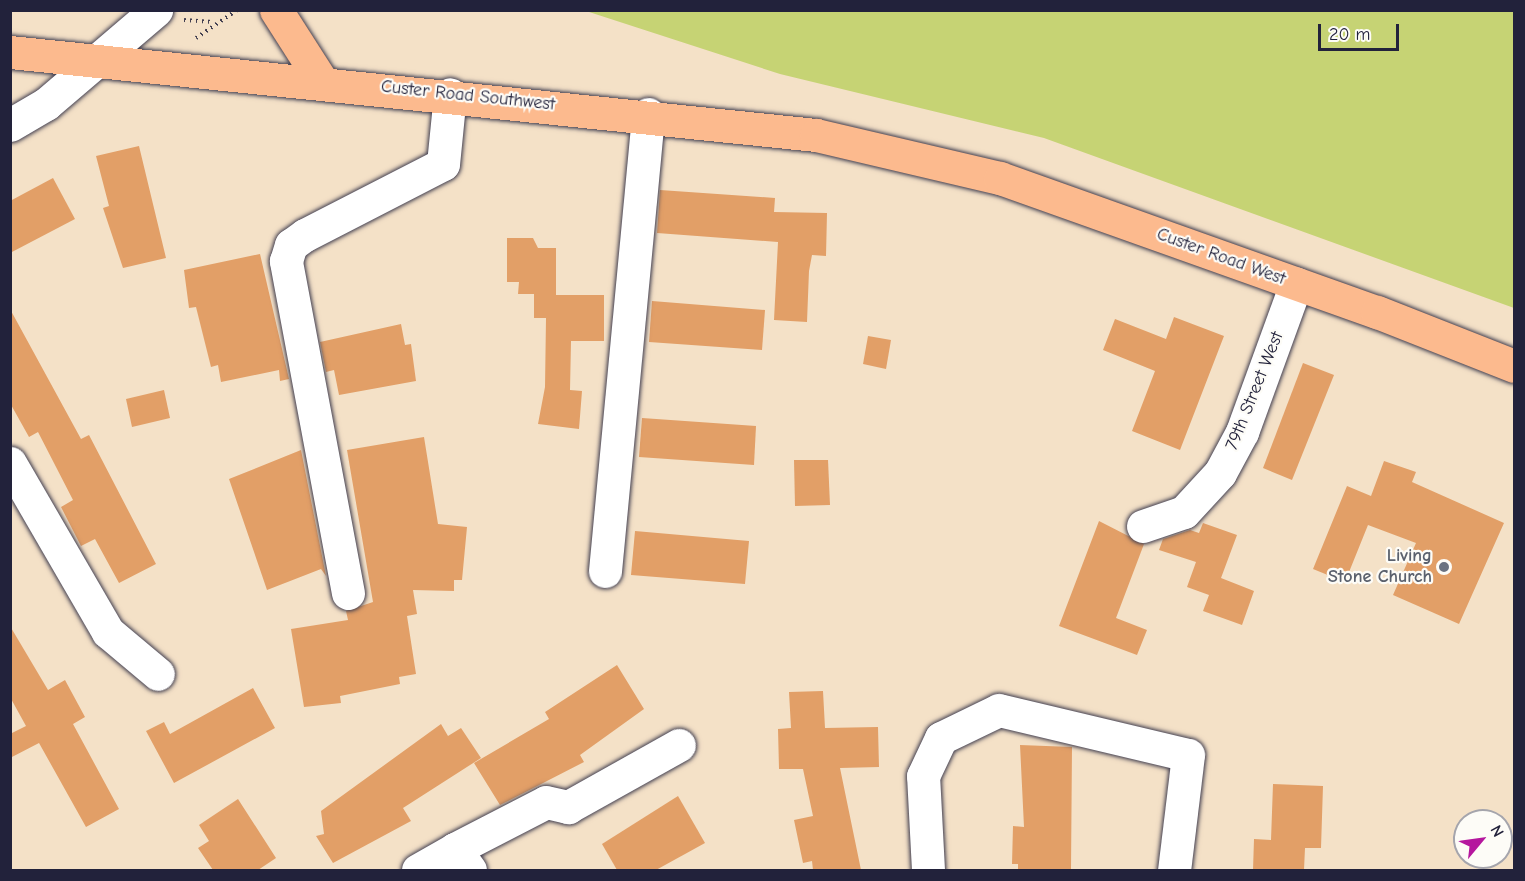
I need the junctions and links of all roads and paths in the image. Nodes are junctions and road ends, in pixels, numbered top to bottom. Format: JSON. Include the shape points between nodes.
{"nodes":[{"id":1,"x":237,"y":10,"type":"edge"},
{"id":2,"x":276,"y":10,"type":"edge"},
{"id":3,"x":170,"y":15,"type":"edge"},
{"id":4,"x":213,"y":22,"type":"junction"},
{"id":5,"x":196,"y":38,"type":"dead end"},
{"id":6,"x":10,"y":52,"type":"edge"},
{"id":7,"x":95,"y":60,"type":"junction"},
{"id":8,"x":322,"y":82,"type":"junction"},
{"id":9,"x":450,"y":94,"type":"junction"},
{"id":10,"x":648,"y":114,"type":"junction"},
{"id":11,"x":10,"y":125,"type":"edge"},
{"id":12,"x":922,"y":160,"type":"joint"},
{"id":13,"x":1296,"y":284,"type":"junction"},
{"id":14,"x":1515,"y":366,"type":"edge"},
{"id":15,"x":10,"y":463,"type":"edge"},
{"id":16,"x":1143,"y":526,"type":"dead end"},
{"id":17,"x":604,"y":571,"type":"dead end"},
{"id":18,"x":348,"y":594,"type":"dead end"},
{"id":19,"x":158,"y":674,"type":"dead end"},
{"id":20,"x":679,"y":745,"type":"dead end"},
{"id":21,"x":462,"y":860,"type":"edge"},
{"id":22,"x":418,"y":870,"type":"edge"},
{"id":23,"x":928,"y":870,"type":"edge"},
{"id":24,"x":1174,"y":870,"type":"edge"}],
"edges":[{"from":1,"to":4,"type":"path"},
{"from":2,"to":8,"type":"main road"},
{"from":3,"to":4,"type":"path"},
{"from":3,"to":7,"type":"street"},
{"from":4,"to":5,"type":"path"},
{"from":6,"to":7,"type":"main road","name":"Custer Road Southwest"},
{"from":7,"to":8,"type":"main road","name":"Custer Road Southwest"},
{"from":7,"to":11,"type":"street","via":[[46,104]]},
{"from":8,"to":9,"type":"main road","name":"Custer Road Southwest"},
{"from":9,"to":10,"type":"main road","name":"Custer Road Southwest"},
{"from":9,"to":18,"type":"street","via":[[443,164],[305,234],[291,245],[286,261]]},
{"from":10,"to":12,"type":"main road","name":"Custer Road Southwest","via":[[765,126]]},
{"from":10,"to":17,"type":"street"},
{"from":12,"to":13,"type":"main road","name":"Custer Road West","via":[[1000,178]]},
{"from":13,"to":14,"type":"main road","name":"Custer Road West"},
{"from":13,"to":16,"type":"street","name":"79th Street West","via":[[1242,432],[1220,473],[1184,512]]},
{"from":15,"to":19,"type":"street","via":[[108,632]]},
{"from":20,"to":21,"type":"street","via":[[568,807],[546,802]]},
{"from":21,"to":22,"type":"street"},
{"from":23,"to":24,"type":"street","via":[[923,776],[941,738],[999,710],[1188,755]]}]}
